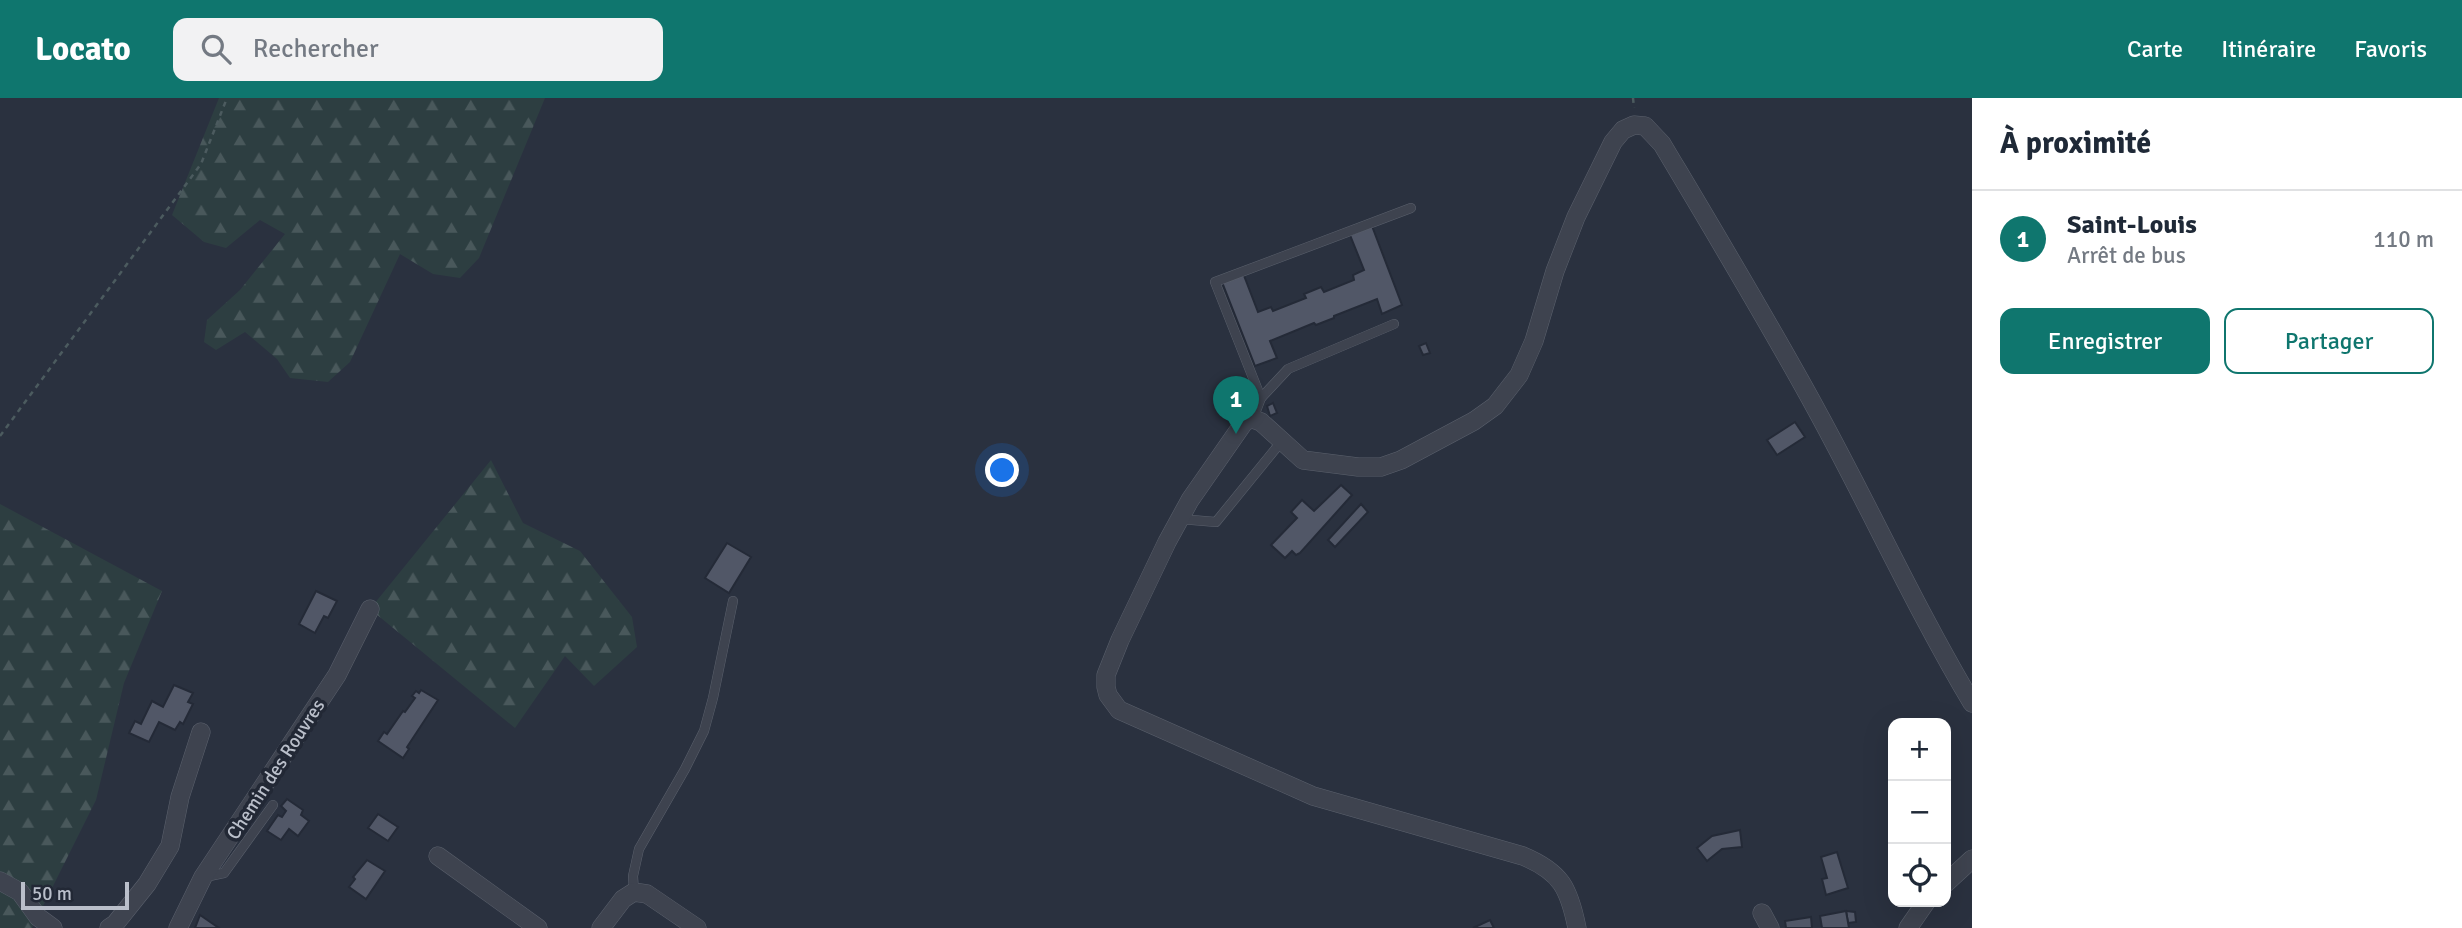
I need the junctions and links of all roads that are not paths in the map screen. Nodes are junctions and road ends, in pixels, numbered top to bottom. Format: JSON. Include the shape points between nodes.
{"nodes":[{"id":1,"x":1411,"y":208,"type":"dead end"},
{"id":2,"x":1394,"y":324,"type":"dead end"},
{"id":3,"x":1261,"y":398,"type":"junction"},
{"id":4,"x":1253,"y":419,"type":"junction"},
{"id":5,"x":1281,"y":442,"type":"junction"},
{"id":6,"x":1180,"y":519,"type":"junction"},
{"id":7,"x":733,"y":601,"type":"dead end"},
{"id":8,"x":370,"y":609,"type":"dead end"},
{"id":9,"x":1972,"y":703,"type":"edge"},
{"id":10,"x":201,"y":732,"type":"dead end"},
{"id":11,"x":273,"y":805,"type":"dead end"},
{"id":12,"x":438,"y":856,"type":"dead end"},
{"id":13,"x":1972,"y":859,"type":"edge"},
{"id":14,"x":203,"y":877,"type":"junction"},
{"id":15,"x":1951,"y":878,"type":"edge"},
{"id":16,"x":0,"y":881,"type":"edge"},
{"id":17,"x":634,"y":892,"type":"junction"},
{"id":18,"x":1923,"y":907,"type":"edge"},
{"id":19,"x":53,"y":928,"type":"edge"},
{"id":20,"x":109,"y":928,"type":"edge"},
{"id":21,"x":178,"y":928,"type":"edge"},
{"id":22,"x":538,"y":928,"type":"edge"},
{"id":23,"x":601,"y":928,"type":"edge"},
{"id":24,"x":697,"y":928,"type":"edge"},
{"id":25,"x":1577,"y":928,"type":"edge"},
{"id":26,"x":1908,"y":928,"type":"edge"}],
"edges":[{"from":1,"to":3,"type":"lane","via":[[1215,282]]},
{"from":2,"to":3,"type":"lane","via":[[1288,369]]},
{"from":3,"to":4,"type":"lane"},
{"from":4,"to":5,"type":"street"},
{"from":4,"to":6,"type":"street","via":[[1245,421]]},
{"from":5,"to":6,"type":"lane","via":[[1216,522]]},
{"from":5,"to":9,"type":"street","via":[[1303,460],[1381,467],[1495,406],[1518,375],[1534,341],[1576,217],[1613,142],[1623,130],[1645,126],[1662,144],[1752,294]]},
{"from":6,"to":25,"type":"street","via":[[1106,675],[1105,687],[1113,703],[1313,796],[1538,862],[1564,886]]},
{"from":7,"to":17,"type":"lane","via":[[704,731],[639,849]]},
{"from":8,"to":14,"type":"street","name":"Chemin des Rouvres","via":[[337,675]]},
{"from":10,"to":20,"type":"street","via":[[170,846],[147,884]]},
{"from":11,"to":14,"type":"lane","via":[[224,873]]},
{"from":12,"to":22,"type":"street"},
{"from":13,"to":15,"type":"street"},
{"from":14,"to":21,"type":"street","name":"Chemin des Rouvres"},
{"from":16,"to":19,"type":"street","via":[[20,892],[38,917]]},
{"from":17,"to":23,"type":"street"},
{"from":17,"to":24,"type":"street","via":[[647,894]]},
{"from":18,"to":26,"type":"street"}]}
